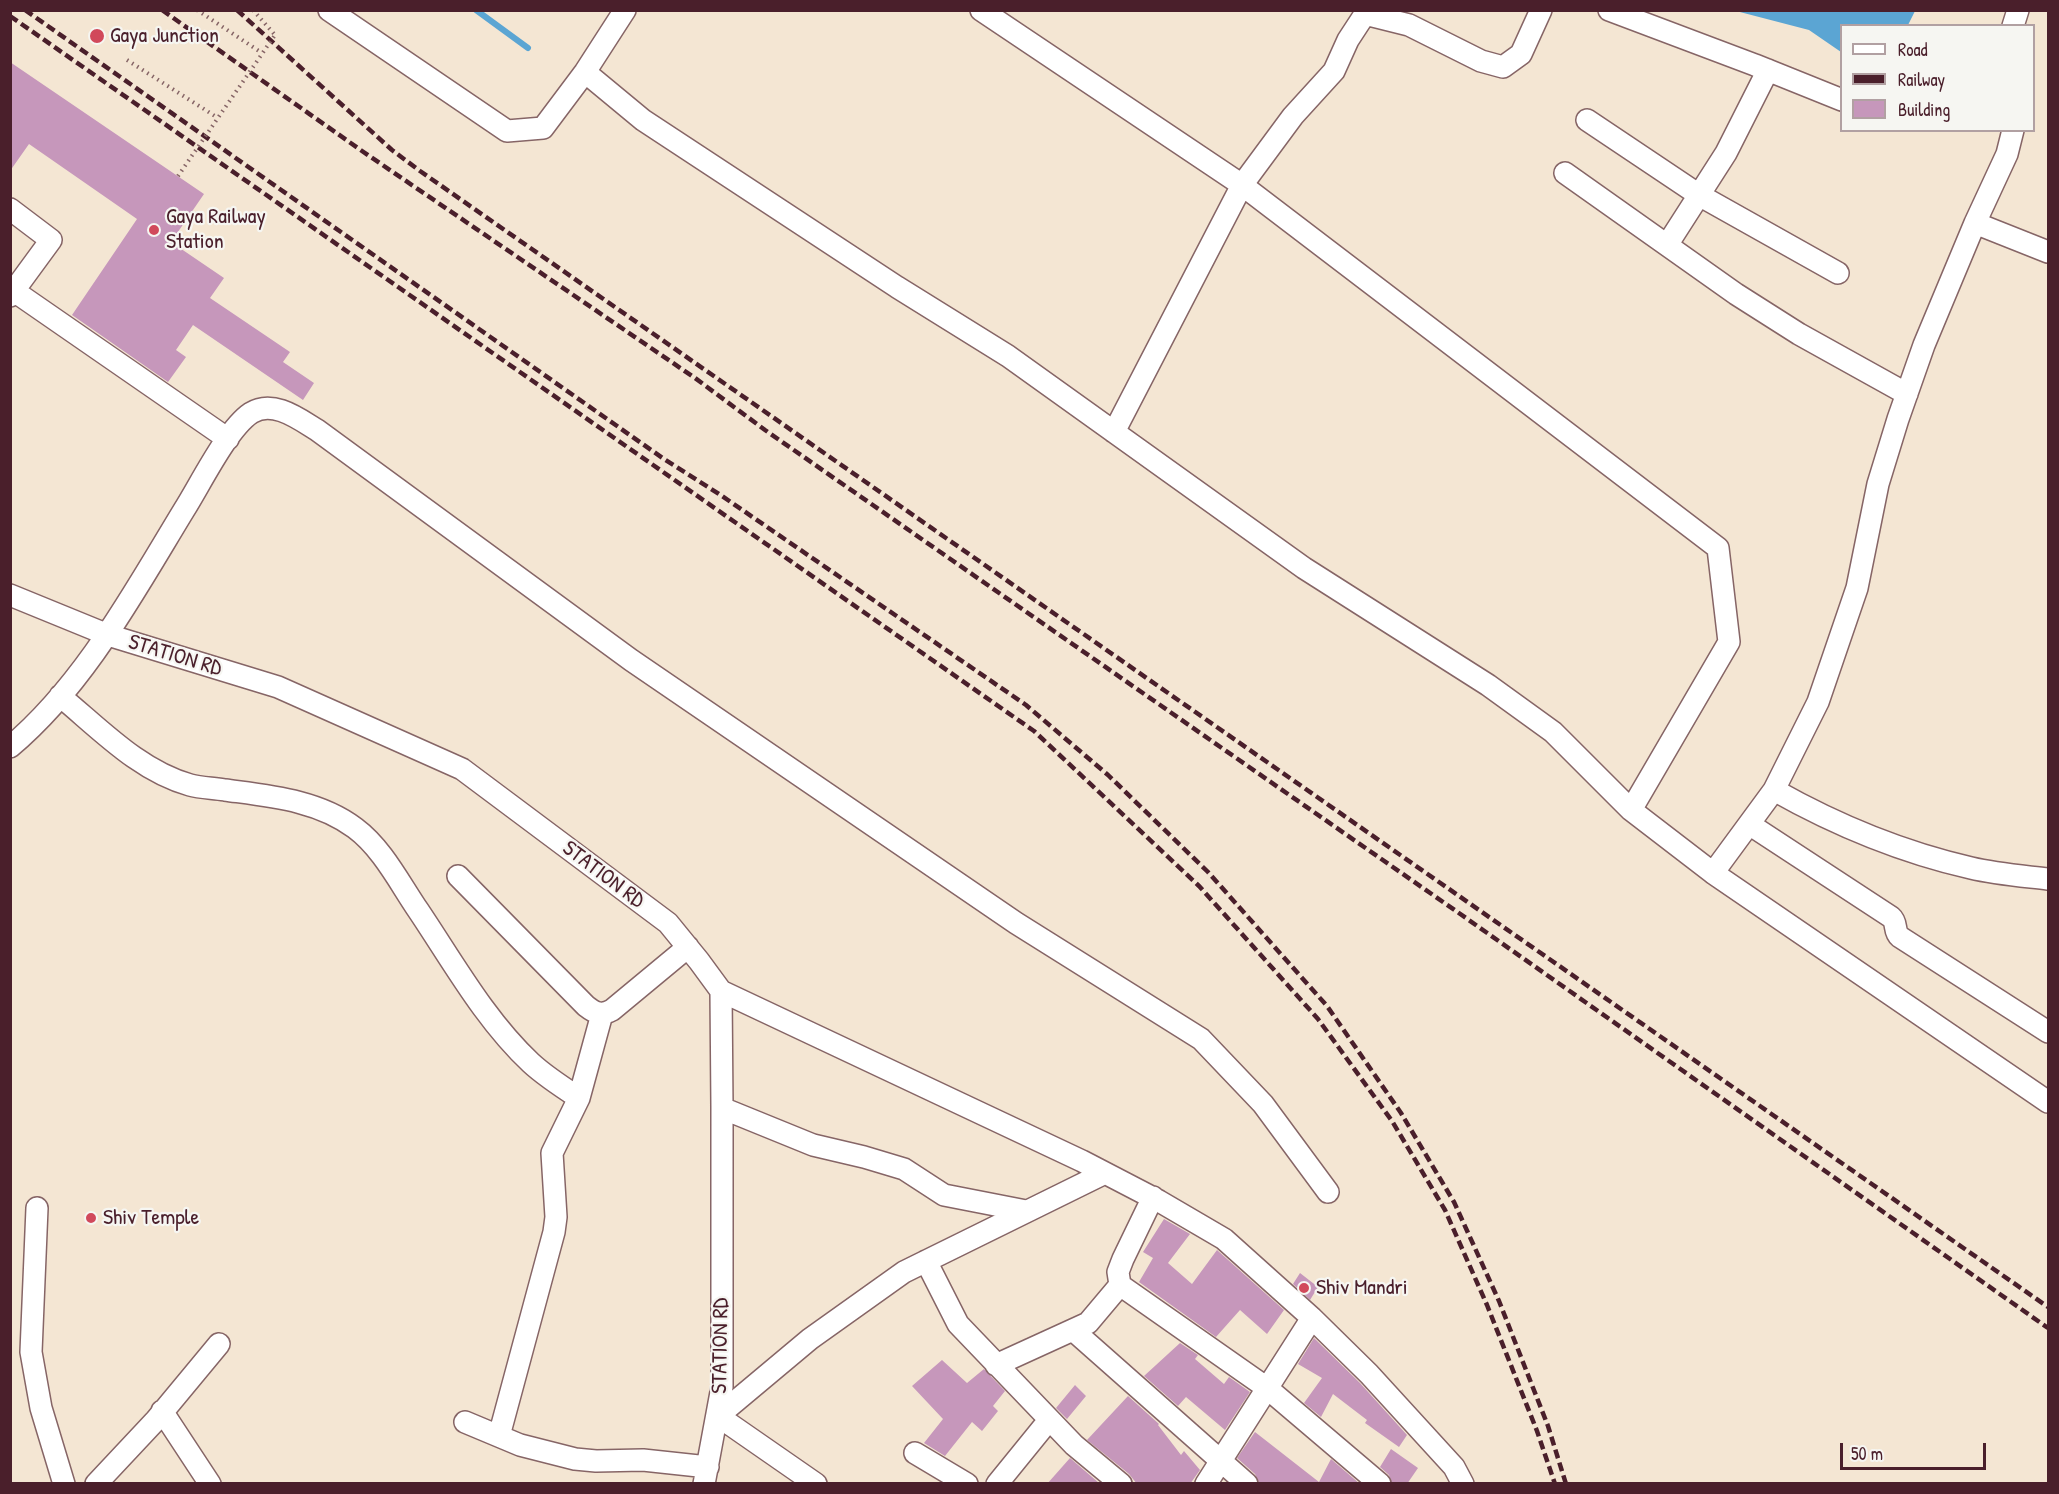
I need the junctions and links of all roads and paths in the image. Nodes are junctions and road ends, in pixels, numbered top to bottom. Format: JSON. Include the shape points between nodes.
{"nodes":[{"id":1,"x":197,"y":10,"type":"edge"},
{"id":2,"x":253,"y":10,"type":"edge"},
{"id":3,"x":329,"y":10,"type":"edge"},
{"id":4,"x":625,"y":10,"type":"edge"},
{"id":5,"x":981,"y":10,"type":"edge"},
{"id":6,"x":1541,"y":10,"type":"edge"},
{"id":7,"x":1609,"y":10,"type":"edge"},
{"id":8,"x":1366,"y":12,"type":"edge"},
{"id":9,"x":262,"y":53,"type":"junction"},
{"id":10,"x":127,"y":60,"type":"dead end"},
{"id":11,"x":1768,"y":70,"type":"junction"},
{"id":12,"x":585,"y":72,"type":"junction"},
{"id":13,"x":1840,"y":99,"type":"edge"},
{"id":14,"x":218,"y":118,"type":"junction"},
{"id":15,"x":1587,"y":120,"type":"dead end"},
{"id":16,"x":2012,"y":132,"type":"edge"},
{"id":17,"x":1565,"y":173,"type":"dead end"},
{"id":18,"x":178,"y":176,"type":"dead end"},
{"id":19,"x":1242,"y":185,"type":"junction"},
{"id":20,"x":1699,"y":195,"type":"junction"},
{"id":21,"x":10,"y":209,"type":"edge"},
{"id":22,"x":1975,"y":223,"type":"junction"},
{"id":23,"x":1667,"y":245,"type":"junction"},
{"id":24,"x":2049,"y":252,"type":"edge"},
{"id":25,"x":1838,"y":273,"type":"dead end"},
{"id":26,"x":12,"y":293,"type":"edge"},
{"id":27,"x":1907,"y":394,"type":"junction"},
{"id":28,"x":1114,"y":432,"type":"junction"},
{"id":29,"x":228,"y":439,"type":"junction"},
{"id":30,"x":10,"y":595,"type":"edge"},
{"id":31,"x":108,"y":635,"type":"junction"},
{"id":32,"x":60,"y":696,"type":"junction"},
{"id":33,"x":10,"y":747,"type":"edge"},
{"id":34,"x":1774,"y":790,"type":"junction"},
{"id":35,"x":1631,"y":810,"type":"junction"},
{"id":36,"x":1749,"y":824,"type":"junction"},
{"id":37,"x":1713,"y":873,"type":"junction"},
{"id":38,"x":458,"y":876,"type":"dead end"},
{"id":39,"x":2049,"y":879,"type":"edge"},
{"id":40,"x":688,"y":948,"type":"junction"},
{"id":41,"x":721,"y":991,"type":"junction"},
{"id":42,"x":602,"y":1014,"type":"junction"},
{"id":43,"x":2049,"y":1032,"type":"edge"},
{"id":44,"x":579,"y":1098,"type":"junction"},
{"id":45,"x":2049,"y":1102,"type":"edge"},
{"id":46,"x":722,"y":1108,"type":"junction"},
{"id":47,"x":1105,"y":1173,"type":"junction"},
{"id":48,"x":1328,"y":1192,"type":"dead end"},
{"id":49,"x":1153,"y":1197,"type":"junction"},
{"id":50,"x":37,"y":1208,"type":"dead end"},
{"id":51,"x":1026,"y":1211,"type":"junction"},
{"id":52,"x":926,"y":1261,"type":"junction"},
{"id":53,"x":1120,"y":1285,"type":"junction"},
{"id":54,"x":1312,"y":1318,"type":"junction"},
{"id":55,"x":1074,"y":1331,"type":"junction"},
{"id":56,"x":219,"y":1344,"type":"dead end"},
{"id":57,"x":996,"y":1365,"type":"junction"},
{"id":58,"x":1268,"y":1388,"type":"junction"},
{"id":59,"x":162,"y":1411,"type":"junction"},
{"id":60,"x":718,"y":1416,"type":"junction"},
{"id":61,"x":1049,"y":1420,"type":"junction"},
{"id":62,"x":465,"y":1422,"type":"dead end"},
{"id":63,"x":498,"y":1436,"type":"junction"},
{"id":64,"x":915,"y":1454,"type":"dead end"},
{"id":65,"x":1221,"y":1462,"type":"junction"},
{"id":66,"x":706,"y":1475,"type":"edge"},
{"id":67,"x":1453,"y":1478,"type":"edge"},
{"id":68,"x":64,"y":1484,"type":"edge"},
{"id":69,"x":96,"y":1484,"type":"edge"},
{"id":70,"x":210,"y":1484,"type":"edge"},
{"id":71,"x":816,"y":1484,"type":"edge"},
{"id":72,"x":967,"y":1484,"type":"edge"},
{"id":73,"x":997,"y":1484,"type":"edge"},
{"id":74,"x":1121,"y":1484,"type":"edge"},
{"id":75,"x":1206,"y":1484,"type":"edge"},
{"id":76,"x":1246,"y":1484,"type":"edge"},
{"id":77,"x":1380,"y":1484,"type":"edge"}],
"edges":[{"from":1,"to":9,"type":"path"},
{"from":2,"to":9,"type":"path","bridge":true,"via":[[275,35]]},
{"from":3,"to":12,"type":"street","via":[[507,132],[543,128]]},
{"from":4,"to":12,"type":"street"},
{"from":5,"to":19,"type":"street"},
{"from":6,"to":8,"type":"street","via":[[1521,54],[1503,67],[1481,61],[1409,25]]},
{"from":7,"to":11,"type":"street"},
{"from":8,"to":19,"type":"street","via":[[1334,71],[1293,116]]},
{"from":9,"to":14,"type":"path","bridge":true},
{"from":10,"to":14,"type":"path"},
{"from":11,"to":13,"type":"street"},
{"from":11,"to":20,"type":"street","via":[[1726,153]]},
{"from":12,"to":28,"type":"street","via":[[644,120],[1008,356]]},
{"from":14,"to":18,"type":"path","bridge":true},
{"from":15,"to":20,"type":"street"},
{"from":16,"to":22,"type":"street","via":[[2007,154]]},
{"from":17,"to":23,"type":"street"},
{"from":19,"to":28,"type":"street"},
{"from":19,"to":35,"type":"street","via":[[1718,548],[1729,642]]},
{"from":20,"to":23,"type":"street"},
{"from":20,"to":25,"type":"street"},
{"from":21,"to":26,"type":"street","via":[[51,240]]},
{"from":22,"to":24,"type":"street"},
{"from":22,"to":27,"type":"street"},
{"from":23,"to":27,"type":"street","via":[[1799,334]]},
{"from":26,"to":29,"type":"street"},
{"from":27,"to":34,"type":"street","via":[[1878,484],[1857,588],[1842,635],[1818,702]]},
{"from":28,"to":35,"type":"street","via":[[1304,568],[1506,698],[1552,732]]},
{"from":29,"to":31,"type":"street"},
{"from":29,"to":48,"type":"street","via":[[252,412],[269,408],[292,414],[317,430],[631,660],[1016,923],[1201,1039],[1263,1104]]},
{"from":30,"to":31,"type":"street","name":"STATION RD"},
{"from":31,"to":32,"type":"street"},
{"from":31,"to":40,"type":"street","name":"STATION RD","via":[[278,687],[462,769],[668,923]]},
{"from":32,"to":33,"type":"street","via":[[35,726]]},
{"from":32,"to":44,"type":"street","via":[[129,753],[174,780],[308,805],[355,828],[381,854],[512,1044],[539,1070]]},
{"from":34,"to":36,"type":"street"},
{"from":34,"to":39,"type":"street","via":[[1812,811],[1902,849],[1972,868]]},
{"from":35,"to":37,"type":"street"},
{"from":36,"to":37,"type":"street"},
{"from":36,"to":43,"type":"street","via":[[1891,917],[1900,937]]},
{"from":37,"to":45,"type":"street"},
{"from":38,"to":42,"type":"street","via":[[586,1006]]},
{"from":40,"to":41,"type":"street","name":"STATION RD"},
{"from":40,"to":42,"type":"street"},
{"from":41,"to":46,"type":"street","name":"STATION RD"},
{"from":41,"to":47,"type":"street"},
{"from":42,"to":44,"type":"street"},
{"from":44,"to":63,"type":"street","via":[[552,1153],[554,1232]]},
{"from":46,"to":51,"type":"street","via":[[813,1145],[904,1169],[944,1195]]},
{"from":46,"to":60,"type":"street","name":"STATION RD","via":[[722,1387]]},
{"from":47,"to":49,"type":"street"},
{"from":47,"to":51,"type":"street"},
{"from":49,"to":53,"type":"street","via":[[1118,1272]]},
{"from":49,"to":54,"type":"street","via":[[1224,1239]]},
{"from":50,"to":68,"type":"street","via":[[32,1352],[41,1408]]},
{"from":51,"to":52,"type":"street"},
{"from":52,"to":57,"type":"street","via":[[958,1324]]},
{"from":52,"to":60,"type":"street","via":[[904,1272],[810,1339]]},
{"from":53,"to":55,"type":"street","via":[[1088,1323]]},
{"from":53,"to":58,"type":"street"},
{"from":54,"to":58,"type":"street"},
{"from":54,"to":67,"type":"street","via":[[1369,1374]]},
{"from":55,"to":57,"type":"street"},
{"from":55,"to":65,"type":"street"},
{"from":56,"to":59,"type":"street"},
{"from":57,"to":61,"type":"street"},
{"from":58,"to":65,"type":"street"},
{"from":58,"to":77,"type":"street"},
{"from":59,"to":69,"type":"street"},
{"from":59,"to":70,"type":"street"},
{"from":60,"to":66,"type":"street","name":"STATION RD"},
{"from":60,"to":71,"type":"street"},
{"from":61,"to":73,"type":"street"},
{"from":61,"to":74,"type":"street"},
{"from":62,"to":63,"type":"street"},
{"from":63,"to":66,"type":"street","via":[[585,1461],[643,1460]]},
{"from":64,"to":72,"type":"street"},
{"from":65,"to":75,"type":"street"},
{"from":65,"to":76,"type":"street"}]}
